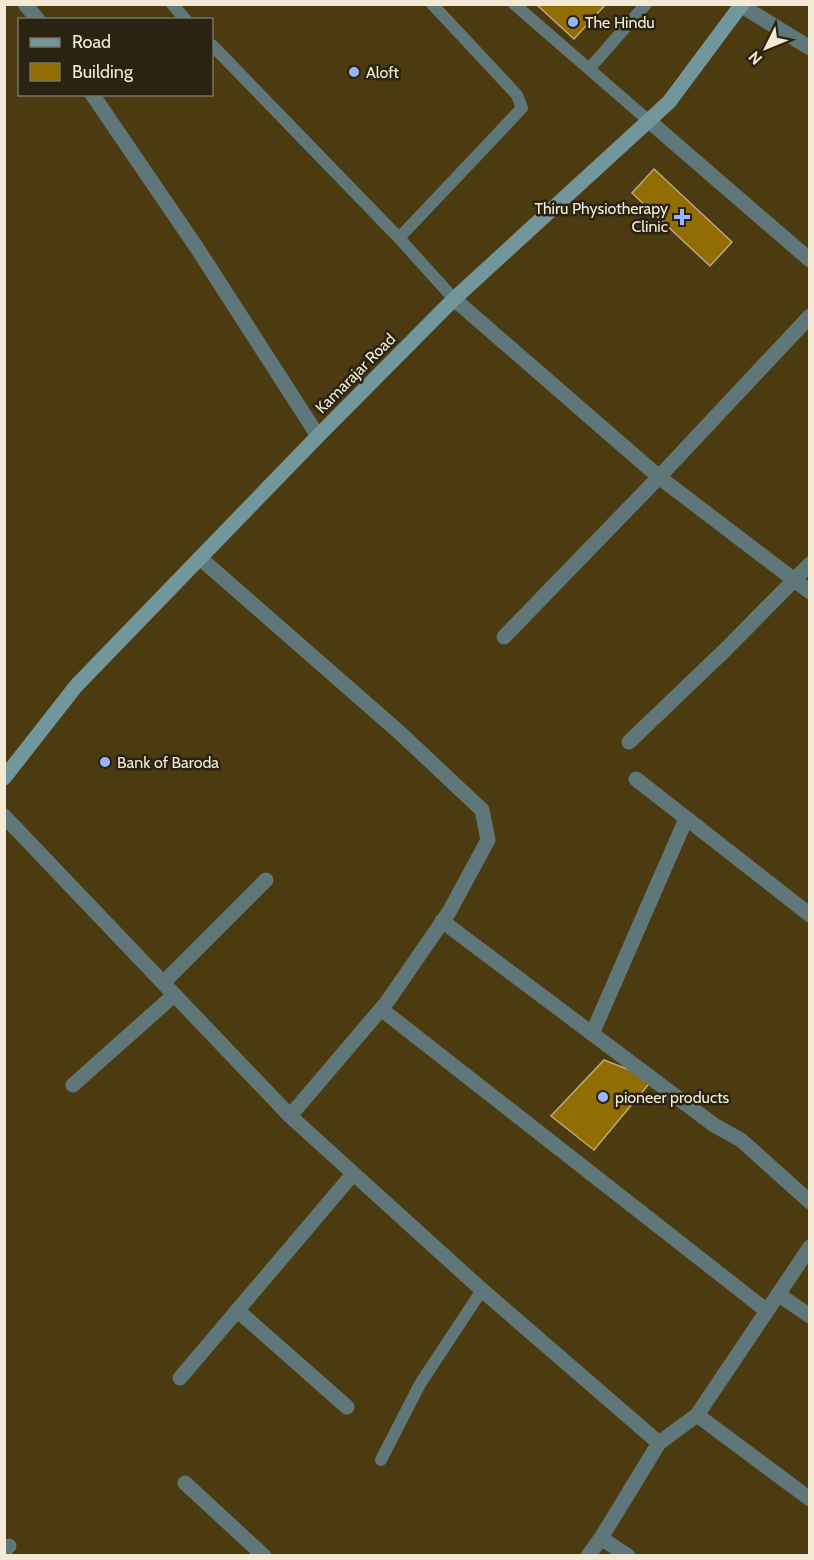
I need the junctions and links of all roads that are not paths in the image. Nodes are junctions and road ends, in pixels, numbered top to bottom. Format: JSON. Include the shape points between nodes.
{"nodes":[{"id":1,"x":25,"y":4,"type":"edge"},
{"id":2,"x":172,"y":4,"type":"edge"},
{"id":3,"x":432,"y":4,"type":"edge"},
{"id":4,"x":514,"y":4,"type":"edge"},
{"id":5,"x":646,"y":4,"type":"edge"},
{"id":6,"x":742,"y":5,"type":"edge"},
{"id":7,"x":36,"y":18,"type":"edge"},
{"id":8,"x":184,"y":18,"type":"edge"},
{"id":9,"x":213,"y":46,"type":"edge"},
{"id":10,"x":810,"y":48,"type":"edge"},
{"id":11,"x":589,"y":69,"type":"junction"},
{"id":12,"x":93,"y":96,"type":"edge"},
{"id":13,"x":649,"y":121,"type":"junction"},
{"id":14,"x":399,"y":238,"type":"junction"},
{"id":15,"x":810,"y":260,"type":"edge"},
{"id":16,"x":454,"y":299,"type":"junction"},
{"id":17,"x":810,"y":316,"type":"edge"},
{"id":18,"x":318,"y":436,"type":"junction"},
{"id":19,"x":659,"y":477,"type":"junction"},
{"id":20,"x":200,"y":558,"type":"junction"},
{"id":21,"x":810,"y":564,"type":"edge"},
{"id":22,"x":793,"y":579,"type":"junction"},
{"id":23,"x":810,"y":592,"type":"edge"},
{"id":24,"x":504,"y":637,"type":"dead end"},
{"id":25,"x":629,"y":742,"type":"dead end"},
{"id":26,"x":4,"y":778,"type":"edge"},
{"id":27,"x":636,"y":779,"type":"dead end"},
{"id":28,"x":4,"y":816,"type":"edge"},
{"id":29,"x":686,"y":819,"type":"junction"},
{"id":30,"x":266,"y":880,"type":"dead end"},
{"id":31,"x":810,"y":915,"type":"edge"},
{"id":32,"x":442,"y":921,"type":"junction"},
{"id":33,"x":163,"y":983,"type":"junction"},
{"id":34,"x":174,"y":995,"type":"junction"},
{"id":35,"x":381,"y":1009,"type":"junction"},
{"id":36,"x":592,"y":1034,"type":"junction"},
{"id":37,"x":73,"y":1085,"type":"dead end"},
{"id":38,"x":290,"y":1116,"type":"junction"},
{"id":39,"x":353,"y":1174,"type":"junction"},
{"id":40,"x":810,"y":1202,"type":"edge"},
{"id":41,"x":810,"y":1247,"type":"edge"},
{"id":42,"x":482,"y":1290,"type":"junction"},
{"id":43,"x":778,"y":1294,"type":"junction"},
{"id":44,"x":237,"y":1310,"type":"junction"},
{"id":45,"x":767,"y":1311,"type":"junction"},
{"id":46,"x":810,"y":1316,"type":"edge"},
{"id":47,"x":180,"y":1378,"type":"dead end"},
{"id":48,"x":347,"y":1407,"type":"dead end"},
{"id":49,"x":697,"y":1415,"type":"junction"},
{"id":50,"x":658,"y":1443,"type":"junction"},
{"id":51,"x":381,"y":1460,"type":"dead end"},
{"id":52,"x":185,"y":1483,"type":"dead end"},
{"id":53,"x":810,"y":1499,"type":"edge"},
{"id":54,"x":601,"y":1538,"type":"junction"},
{"id":55,"x":264,"y":1556,"type":"edge"},
{"id":56,"x":588,"y":1556,"type":"edge"},
{"id":57,"x":628,"y":1556,"type":"edge"}],
"edges":[{"from":1,"to":7,"type":"street"},
{"from":2,"to":8,"type":"lane"},
{"from":3,"to":14,"type":"lane","via":[[517,95],[522,108]]},
{"from":4,"to":11,"type":"lane"},
{"from":5,"to":11,"type":"lane"},
{"from":6,"to":10,"type":"street"},
{"from":6,"to":13,"type":"main road","name":"Kamarajar Road","via":[[669,102]]},
{"from":9,"to":14,"type":"lane"},
{"from":11,"to":13,"type":"lane"},
{"from":12,"to":18,"type":"street"},
{"from":13,"to":15,"type":"street"},
{"from":13,"to":16,"type":"main road","name":"Kamarajar Road"},
{"from":14,"to":16,"type":"lane"},
{"from":16,"to":18,"type":"main road","name":"Kamarajar Road"},
{"from":16,"to":19,"type":"street"},
{"from":17,"to":19,"type":"street"},
{"from":18,"to":20,"type":"main road","name":"Kamarajar Road"},
{"from":19,"to":22,"type":"street"},
{"from":19,"to":24,"type":"street"},
{"from":20,"to":26,"type":"main road","name":"Kamarajar Road","via":[[76,686]]},
{"from":20,"to":32,"type":"street","via":[[391,724],[482,810],[488,840]]},
{"from":21,"to":22,"type":"street"},
{"from":22,"to":23,"type":"street"},
{"from":22,"to":25,"type":"street"},
{"from":27,"to":29,"type":"street"},
{"from":28,"to":33,"type":"street"},
{"from":29,"to":31,"type":"street"},
{"from":29,"to":36,"type":"street"},
{"from":30,"to":33,"type":"street"},
{"from":32,"to":35,"type":"street"},
{"from":32,"to":36,"type":"street"},
{"from":33,"to":34,"type":"street"},
{"from":34,"to":37,"type":"street"},
{"from":34,"to":38,"type":"street"},
{"from":35,"to":38,"type":"street"},
{"from":35,"to":45,"type":"street"},
{"from":36,"to":40,"type":"street","via":[[714,1125],[741,1140]]},
{"from":38,"to":39,"type":"street"},
{"from":39,"to":42,"type":"street"},
{"from":39,"to":44,"type":"street"},
{"from":41,"to":43,"type":"street"},
{"from":42,"to":50,"type":"street"},
{"from":42,"to":51,"type":"lane","via":[[420,1384]]},
{"from":43,"to":45,"type":"street"},
{"from":43,"to":46,"type":"street"},
{"from":44,"to":47,"type":"street"},
{"from":44,"to":48,"type":"street"},
{"from":45,"to":49,"type":"street"},
{"from":49,"to":50,"type":"street"},
{"from":49,"to":53,"type":"street"},
{"from":50,"to":54,"type":"street"},
{"from":52,"to":55,"type":"street"},
{"from":54,"to":56,"type":"street"},
{"from":54,"to":57,"type":"street"}]}
